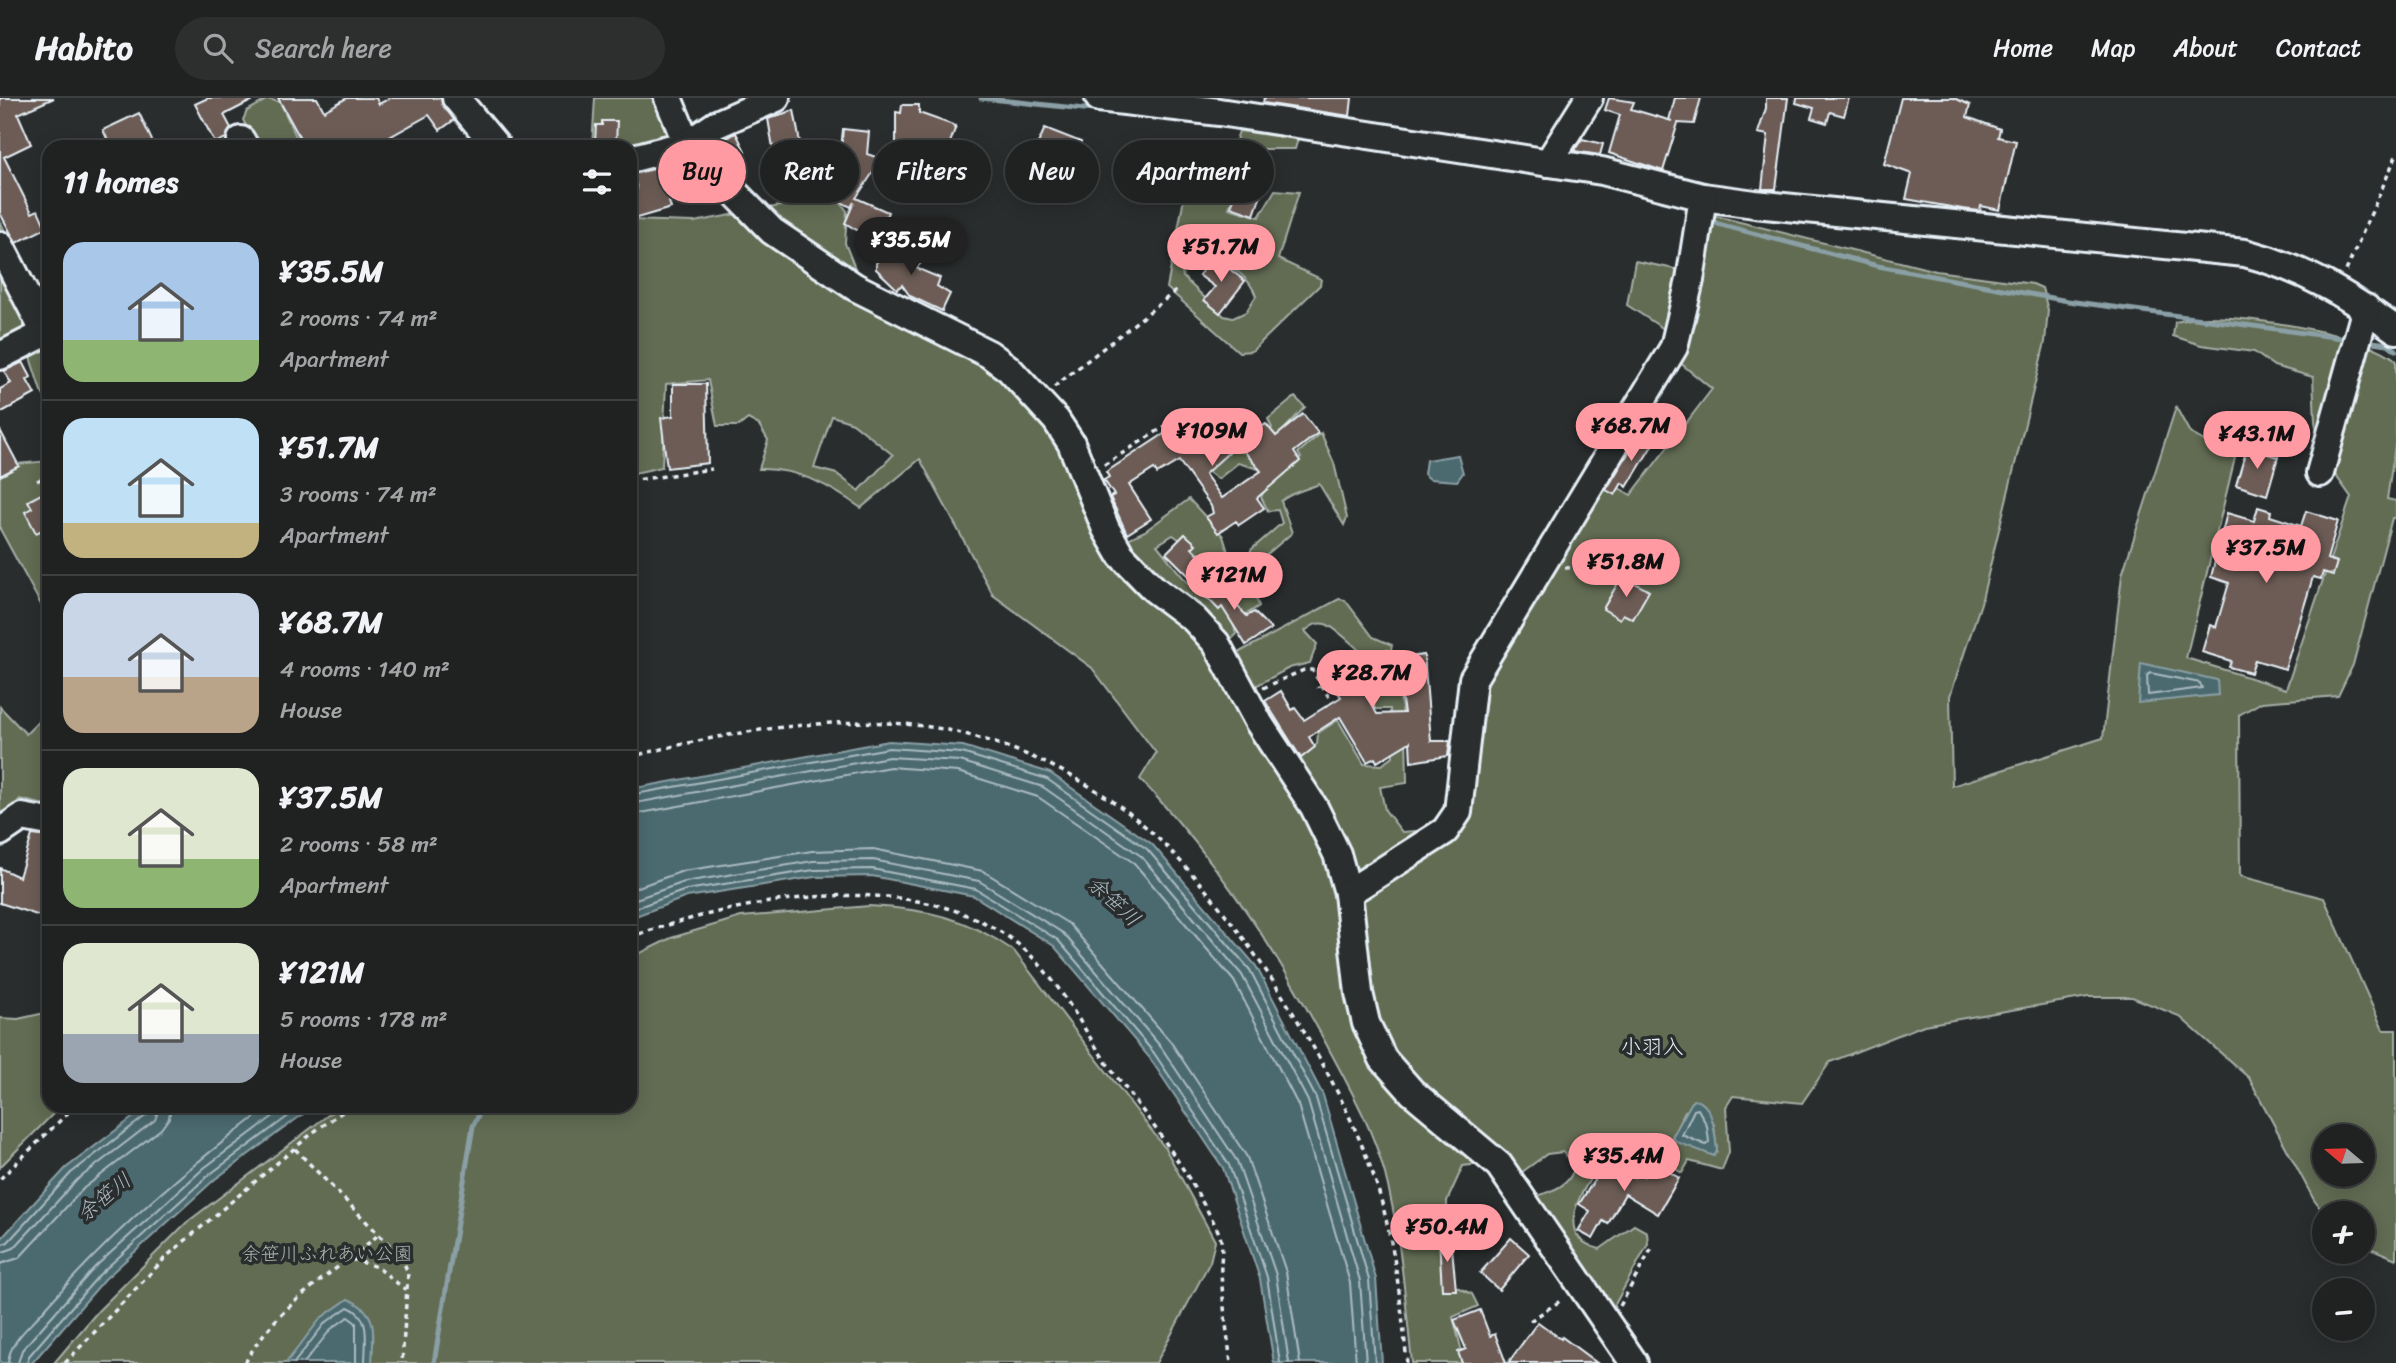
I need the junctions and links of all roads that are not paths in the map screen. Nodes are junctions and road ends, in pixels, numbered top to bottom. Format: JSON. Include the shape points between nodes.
{"nodes":[{"id":1,"x":456,"y":98,"type":"edge"},
{"id":2,"x":668,"y":98,"type":"edge"},
{"id":3,"x":776,"y":98,"type":"edge"},
{"id":4,"x":1099,"y":98,"type":"edge"},
{"id":5,"x":1589,"y":98,"type":"edge"},
{"id":6,"x":491,"y":140,"type":"edge"},
{"id":7,"x":685,"y":140,"type":"edge"},
{"id":8,"x":693,"y":140,"type":"edge"},
{"id":9,"x":658,"y":152,"type":"edge"},
{"id":10,"x":637,"y":157,"type":"edge"},
{"id":11,"x":1548,"y":163,"type":"junction"},
{"id":12,"x":1703,"y":197,"type":"junction"},
{"id":13,"x":745,"y":203,"type":"edge"},
{"id":14,"x":0,"y":245,"type":"edge"},
{"id":15,"x":2365,"y":308,"type":"junction"},
{"id":16,"x":42,"y":323,"type":"edge"},
{"id":17,"x":2396,"y":330,"type":"edge"},
{"id":18,"x":42,"y":335,"type":"edge"},
{"id":19,"x":0,"y":356,"type":"edge"},
{"id":20,"x":2320,"y":472,"type":"dead end"},
{"id":21,"x":42,"y":821,"type":"edge"},
{"id":22,"x":0,"y":832,"type":"edge"},
{"id":23,"x":1349,"y":893,"type":"junction"},
{"id":24,"x":1634,"y":1363,"type":"edge"}],
"edges":[{"from":1,"to":6,"type":"street"},
{"from":2,"to":7,"type":"street"},
{"from":3,"to":8,"type":"street"},
{"from":4,"to":11,"type":"street"},
{"from":5,"to":11,"type":"street"},
{"from":9,"to":10,"type":"street"},
{"from":11,"to":12,"type":"street","via":[[1602,171]]},
{"from":12,"to":15,"type":"street","via":[[2245,253],[2300,270]]},
{"from":12,"to":23,"type":"street","via":[[1674,346],[1473,679],[1458,812],[1444,831]]},
{"from":13,"to":23,"type":"street","via":[[772,231],[855,286],[989,354],[1039,399],[1071,443],[1121,555],[1216,643],[1314,807]]},
{"from":14,"to":16,"type":"street"},
{"from":15,"to":17,"type":"street"},
{"from":15,"to":20,"type":"street"},
{"from":18,"to":19,"type":"street"},
{"from":21,"to":22,"type":"street","via":[[22,817]]},
{"from":23,"to":24,"type":"street","via":[[1359,993],[1366,1023],[1383,1059],[1412,1092],[1499,1164]]}]}
